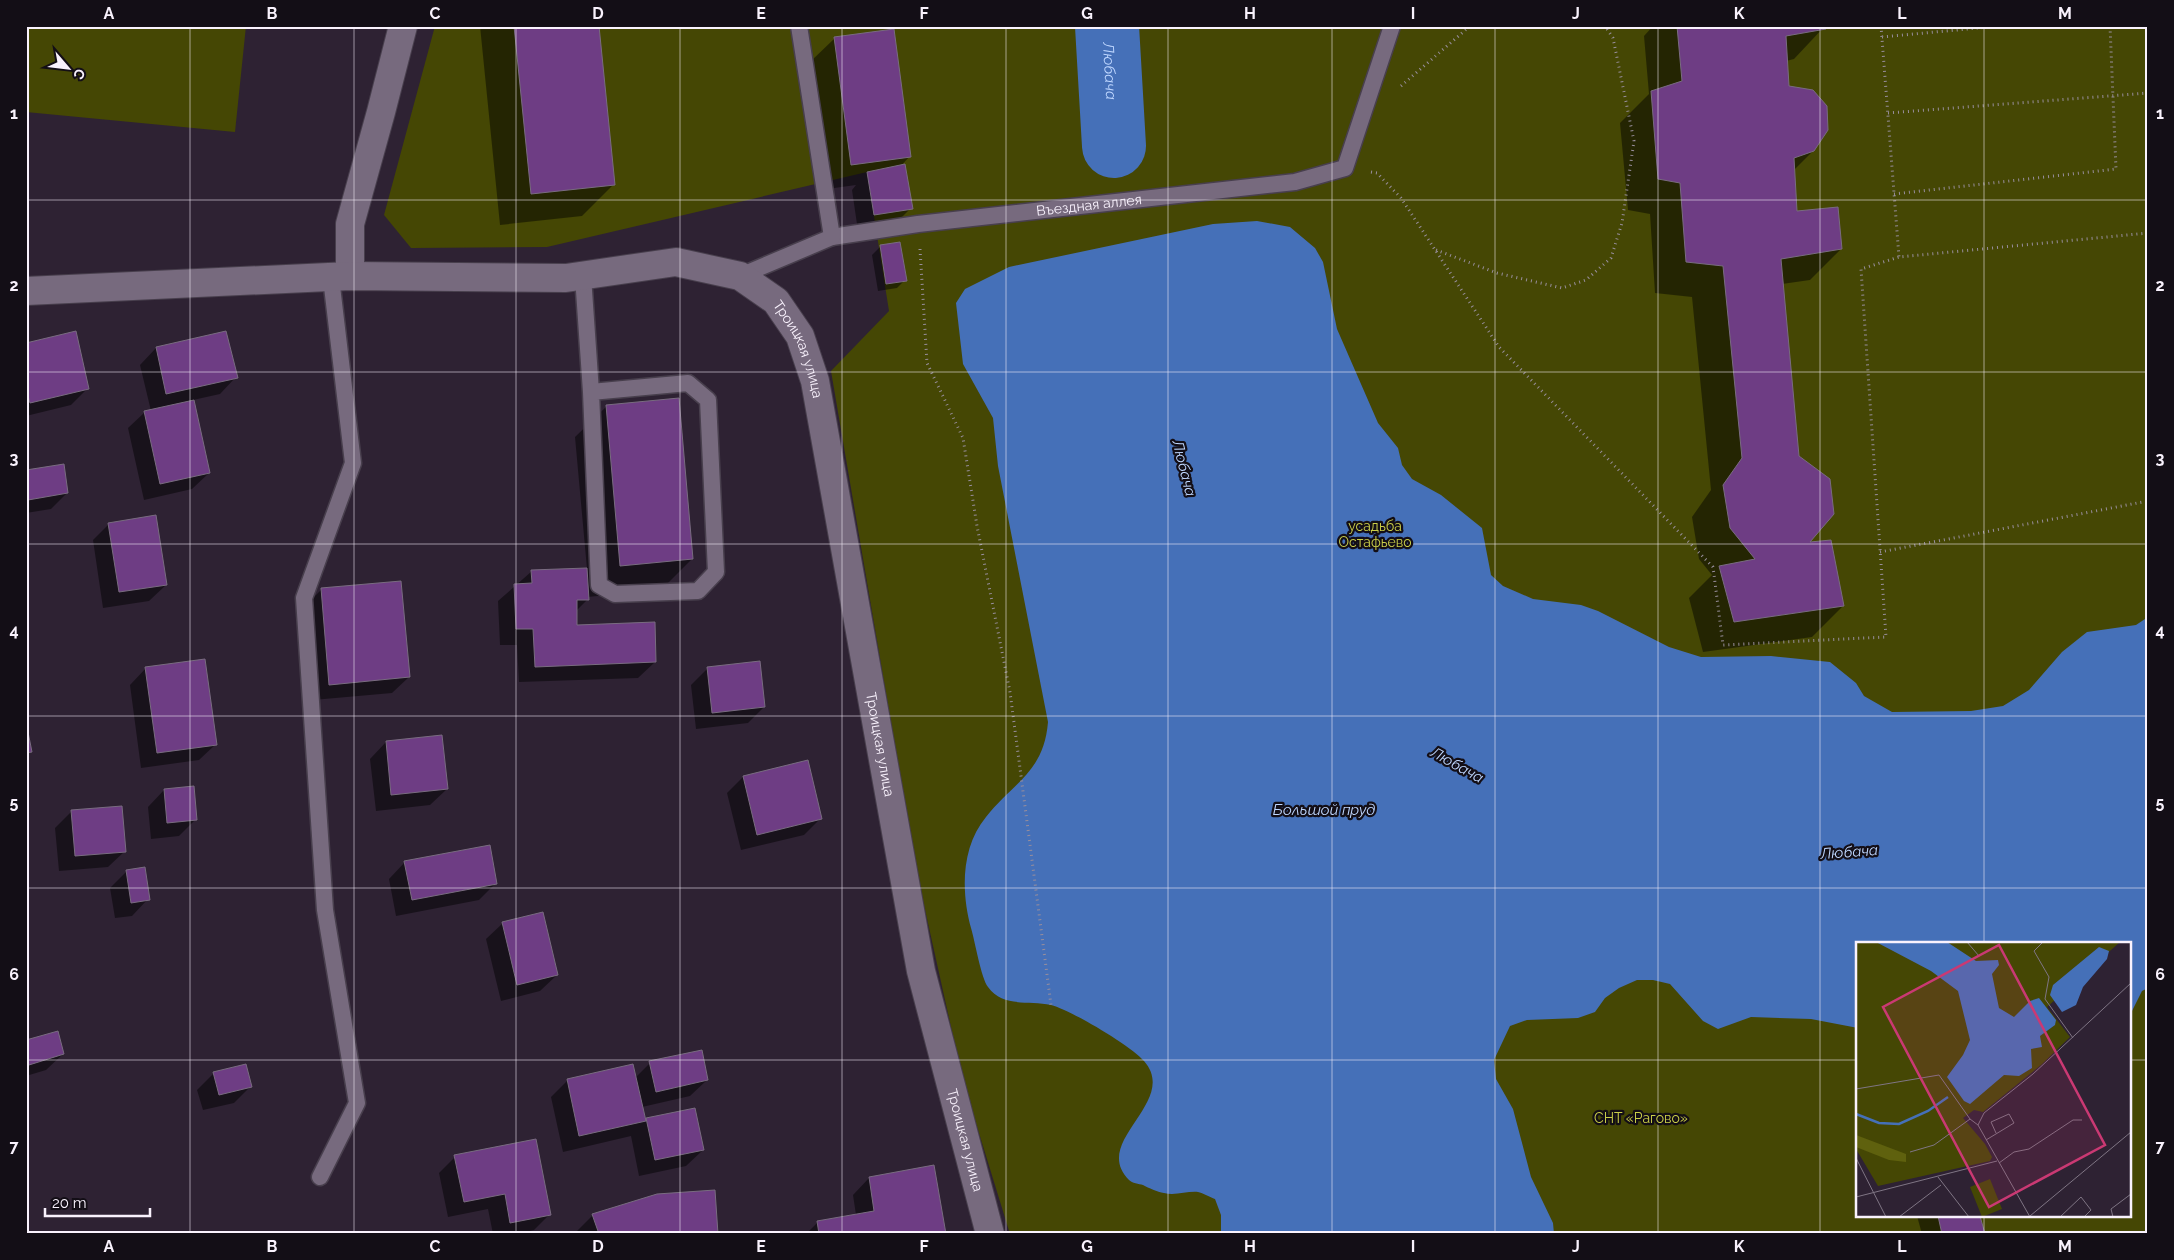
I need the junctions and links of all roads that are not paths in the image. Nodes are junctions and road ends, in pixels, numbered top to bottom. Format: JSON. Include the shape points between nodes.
{"nodes":[{"id":1,"x":403,"y":26,"type":"edge"},
{"id":2,"x":799,"y":26,"type":"edge"},
{"id":3,"x":1392,"y":26,"type":"edge"},
{"id":4,"x":832,"y":237,"type":"junction"},
{"id":5,"x":583,"y":276,"type":"junction"},
{"id":6,"x":740,"y":276,"type":"junction"},
{"id":7,"x":340,"y":277,"type":"junction"},
{"id":8,"x":26,"y":291,"type":"edge"},
{"id":9,"x":591,"y":392,"type":"junction"},
{"id":10,"x":320,"y":1177,"type":"dead end"},
{"id":11,"x":990,"y":1234,"type":"edge"}],
"edges":[{"from":1,"to":7,"type":"street","via":[[350,224]]},
{"from":2,"to":4,"type":"lane"},
{"from":3,"to":4,"type":"lane","name":"Въездная аллея","via":[[1345,168],[1295,182],[918,224]]},
{"from":4,"to":6,"type":"lane","name":"Въездная аллея"},
{"from":5,"to":6,"type":"street","via":[[676,262]]},
{"from":5,"to":7,"type":"street"},
{"from":5,"to":9,"type":"lane"},
{"from":6,"to":11,"type":"street","name":"Троицкая улица","via":[[776,301],[800,336],[815,380],[921,972]]},
{"from":7,"to":8,"type":"street"},
{"from":7,"to":10,"type":"lane","via":[[353,463],[304,598],[325,910],[357,1103]]},
{"from":9,"to":9,"type":"lane","via":[[688,383],[708,400],[716,572],[698,591],[616,594],[599,585]]}]}
